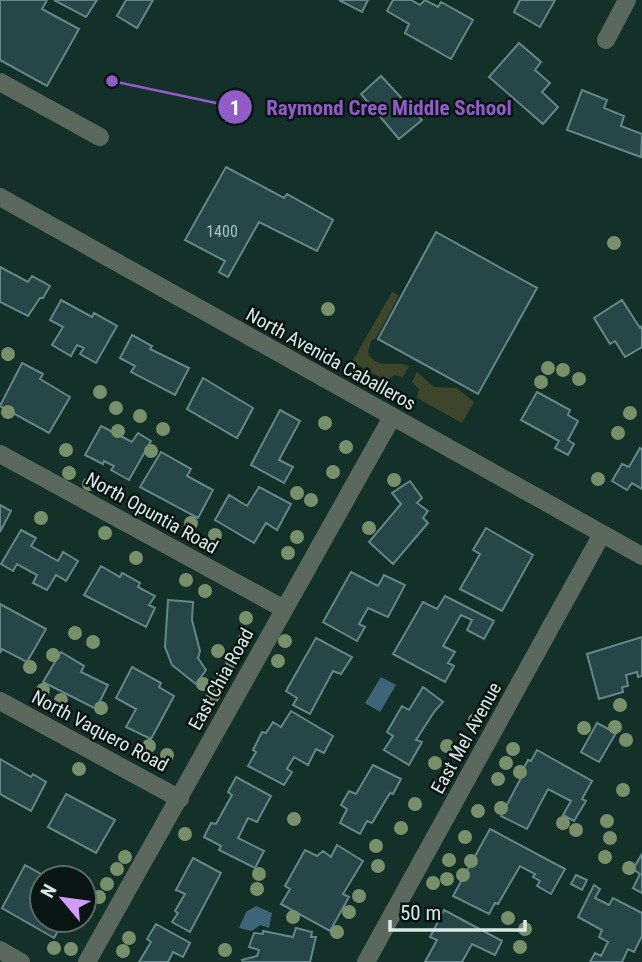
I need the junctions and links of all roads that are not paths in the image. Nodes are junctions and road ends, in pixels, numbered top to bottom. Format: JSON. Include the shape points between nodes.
{"nodes":[{"id":1,"x":627,"y":0,"type":"edge"},
{"id":2,"x":606,"y":40,"type":"dead end"},
{"id":3,"x":0,"y":82,"type":"edge"},
{"id":4,"x":100,"y":137,"type":"dead end"},
{"id":5,"x":0,"y":197,"type":"edge"},
{"id":6,"x":391,"y":417,"type":"junction"},
{"id":7,"x":0,"y":454,"type":"edge"},
{"id":8,"x":602,"y":534,"type":"junction"},
{"id":9,"x":642,"y":556,"type":"edge"},
{"id":10,"x":284,"y":609,"type":"junction"},
{"id":11,"x":0,"y":701,"type":"edge"},
{"id":12,"x":180,"y":799,"type":"junction"},
{"id":13,"x":0,"y":950,"type":"edge"},
{"id":14,"x":21,"y":962,"type":"edge"},
{"id":15,"x":87,"y":962,"type":"edge"},
{"id":16,"x":366,"y":962,"type":"edge"}],
"edges":[{"from":1,"to":2,"type":"street"},
{"from":3,"to":4,"type":"street"},
{"from":5,"to":6,"type":"street","name":"North Avenida Caballeros"},
{"from":6,"to":8,"type":"street","name":"North Avenida Caballeros"},
{"from":6,"to":10,"type":"street","name":"East Chia Road"},
{"from":7,"to":10,"type":"street","name":"North Opuntia Road"},
{"from":8,"to":9,"type":"street","name":"North Avenida Caballeros"},
{"from":8,"to":16,"type":"street","name":"East Mel Avenue"},
{"from":10,"to":12,"type":"street","name":"East Chia Road"},
{"from":11,"to":12,"type":"street","name":"North Vaquero Road"},
{"from":12,"to":15,"type":"street","name":"East Chia Road"},
{"from":13,"to":14,"type":"street"}]}
